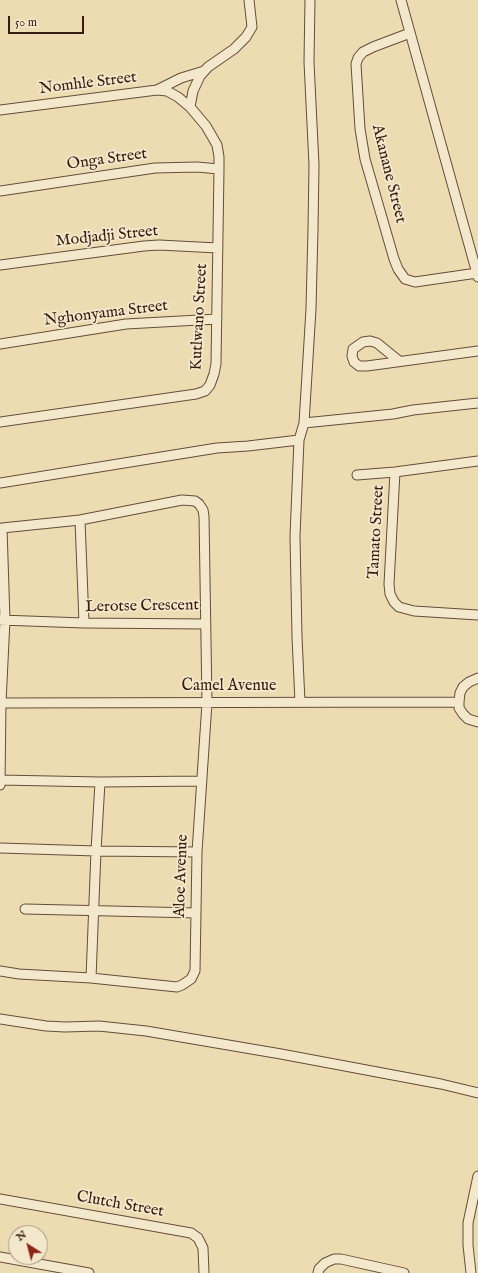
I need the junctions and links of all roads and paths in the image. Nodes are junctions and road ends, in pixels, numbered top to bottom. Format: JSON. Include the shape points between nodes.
{"nodes":[{"id":1,"x":249,"y":0,"type":"edge"},
{"id":2,"x":310,"y":0,"type":"edge"},
{"id":3,"x":401,"y":0,"type":"edge"},
{"id":4,"x":410,"y":33,"type":"junction"},
{"id":5,"x":204,"y":72,"type":"junction"},
{"id":6,"x":157,"y":90,"type":"junction"},
{"id":7,"x":178,"y":97,"type":"joint"},
{"id":8,"x":190,"y":107,"type":"junction"},
{"id":9,"x":0,"y":110,"type":"edge"},
{"id":10,"x":219,"y":170,"type":"junction"},
{"id":11,"x":0,"y":191,"type":"edge"},
{"id":12,"x":218,"y":248,"type":"junction"},
{"id":13,"x":0,"y":265,"type":"edge"},
{"id":14,"x":478,"y":275,"type":"edge"},
{"id":15,"x":217,"y":319,"type":"junction"},
{"id":16,"x":0,"y":344,"type":"edge"},
{"id":17,"x":478,"y":351,"type":"edge"},
{"id":18,"x":399,"y":361,"type":"junction"},
{"id":19,"x":478,"y":403,"type":"edge"},
{"id":20,"x":0,"y":422,"type":"edge"},
{"id":21,"x":304,"y":424,"type":"junction"},
{"id":22,"x":299,"y":440,"type":"junction"},
{"id":23,"x":478,"y":461,"type":"edge"},
{"id":24,"x":395,"y":472,"type":"junction"},
{"id":25,"x":357,"y":475,"type":"dead end"},
{"id":26,"x":0,"y":483,"type":"edge"},
{"id":27,"x":80,"y":520,"type":"junction"},
{"id":28,"x":1,"y":528,"type":"edge"},
{"id":29,"x":478,"y":615,"type":"edge"},
{"id":30,"x":3,"y":620,"type":"edge"},
{"id":31,"x":84,"y":623,"type":"junction"},
{"id":32,"x":206,"y":624,"type":"junction"},
{"id":33,"x":478,"y":678,"type":"edge"},
{"id":34,"x":207,"y":702,"type":"junction"},
{"id":35,"x":300,"y":702,"type":"junction"},
{"id":36,"x":459,"y":702,"type":"junction"},
{"id":37,"x":1,"y":703,"type":"edge"},
{"id":38,"x":478,"y":722,"type":"edge"},
{"id":39,"x":0,"y":780,"type":"edge"},
{"id":40,"x":202,"y":781,"type":"junction"},
{"id":41,"x":100,"y":782,"type":"junction"},
{"id":42,"x":0,"y":785,"type":"edge"},
{"id":43,"x":0,"y":848,"type":"edge"},
{"id":44,"x":96,"y":851,"type":"junction"},
{"id":45,"x":197,"y":852,"type":"junction"},
{"id":46,"x":25,"y":909,"type":"dead end"},
{"id":47,"x":94,"y":909,"type":"junction"},
{"id":48,"x":196,"y":913,"type":"junction"},
{"id":49,"x":0,"y":971,"type":"edge"},
{"id":50,"x":91,"y":978,"type":"junction"},
{"id":51,"x":0,"y":1019,"type":"edge"},
{"id":52,"x":478,"y":1093,"type":"edge"},
{"id":53,"x":478,"y":1176,"type":"edge"},
{"id":54,"x":0,"y":1199,"type":"edge"},
{"id":55,"x":0,"y":1257,"type":"edge"},
{"id":56,"x":89,"y":1273,"type":"edge"},
{"id":57,"x":204,"y":1273,"type":"edge"},
{"id":58,"x":318,"y":1273,"type":"edge"},
{"id":59,"x":404,"y":1273,"type":"edge"},
{"id":60,"x":471,"y":1273,"type":"edge"}],
"edges":[{"from":1,"to":5,"type":"street","via":[[252,27],[246,37],[234,50],[218,59]]},
{"from":2,"to":21,"type":"street","via":[[309,62],[314,165],[311,309]]},
{"from":3,"to":4,"type":"street"},
{"from":4,"to":14,"type":"street"},
{"from":4,"to":14,"type":"street","name":"Akanane Street","via":[[373,47],[358,58],[356,64],[362,146],[394,259],[405,279],[415,282]]},
{"from":5,"to":6,"type":"street","via":[[181,78]]},
{"from":5,"to":8,"type":"street","via":[[196,84]]},
{"from":6,"to":7,"type":"street","name":"Nomhle Street","via":[[167,91]]},
{"from":6,"to":9,"type":"street","name":"Nomhle Street"},
{"from":7,"to":8,"type":"street","name":"Kutlwano Street"},
{"from":8,"to":10,"type":"street","name":"Kutlwano Street","via":[[206,126],[217,145]]},
{"from":10,"to":11,"type":"street","name":"Onga Street","via":[[177,166],[155,168]]},
{"from":10,"to":12,"type":"street","name":"Kutlwano Street"},
{"from":12,"to":13,"type":"street","name":"Modjadji Street","via":[[144,246]]},
{"from":12,"to":15,"type":"street","name":"Kutlwano Street"},
{"from":15,"to":16,"type":"street","name":"Nghonyama Street","via":[[126,324]]},
{"from":15,"to":20,"type":"street","name":"Kutlwano Street","via":[[216,364],[210,385],[205,391]]},
{"from":17,"to":18,"type":"street"},
{"from":18,"to":18,"type":"street","via":[[377,343],[370,341],[363,342],[353,349],[354,362],[359,366]]},
{"from":19,"to":21,"type":"street"},
{"from":21,"to":22,"type":"street"},
{"from":22,"to":26,"type":"street","via":[[217,448]]},
{"from":22,"to":35,"type":"street","via":[[295,536]]},
{"from":23,"to":24,"type":"street","name":"Tamato Street"},
{"from":24,"to":25,"type":"street","name":"Tamato Street"},
{"from":24,"to":29,"type":"street","name":"Tamato Street","via":[[389,566],[390,594],[394,602],[399,607],[414,611]]},
{"from":27,"to":28,"type":"street","name":"Lerotse Crescent"},
{"from":27,"to":31,"type":"street"},
{"from":27,"to":32,"type":"street","name":"Lerotse Crescent","via":[[170,501],[190,500],[200,504],[204,516]]},
{"from":28,"to":30,"type":"street"},
{"from":30,"to":31,"type":"street","name":"Lerotse Crescent"},
{"from":30,"to":37,"type":"street"},
{"from":31,"to":32,"type":"street","name":"Lerotse Crescent"},
{"from":32,"to":34,"type":"street","name":"Aloe Avenue"},
{"from":33,"to":36,"type":"street","via":[[463,687]]},
{"from":34,"to":35,"type":"street","name":"Camel Avenue"},
{"from":34,"to":37,"type":"street","name":"Camel Avenue"},
{"from":34,"to":40,"type":"street","name":"Aloe Avenue"},
{"from":35,"to":36,"type":"street","name":"Camel Avenue"},
{"from":36,"to":38,"type":"street","via":[[463,714],[468,719]]},
{"from":37,"to":39,"type":"street"},
{"from":39,"to":41,"type":"street"},
{"from":39,"to":42,"type":"street"},
{"from":40,"to":41,"type":"street"},
{"from":40,"to":45,"type":"street","name":"Aloe Avenue"},
{"from":41,"to":44,"type":"street"},
{"from":43,"to":44,"type":"street"},
{"from":44,"to":45,"type":"street"},
{"from":44,"to":47,"type":"street"},
{"from":45,"to":48,"type":"street","name":"Aloe Avenue"},
{"from":46,"to":47,"type":"street"},
{"from":47,"to":48,"type":"street"},
{"from":47,"to":50,"type":"street"},
{"from":48,"to":50,"type":"street","name":"Aloe Avenue","via":[[195,971],[186,983],[177,987]]},
{"from":49,"to":50,"type":"street","name":"Aloe Avenue"},
{"from":51,"to":52,"type":"street","via":[[46,1026],[106,1027],[185,1037],[442,1084]]},
{"from":53,"to":60,"type":"street","via":[[468,1223]]},
{"from":54,"to":57,"type":"street","name":"Clutch Street","via":[[191,1233],[202,1242]]},
{"from":55,"to":56,"type":"street"},
{"from":58,"to":59,"type":"street","via":[[325,1263],[334,1259]]}]}
